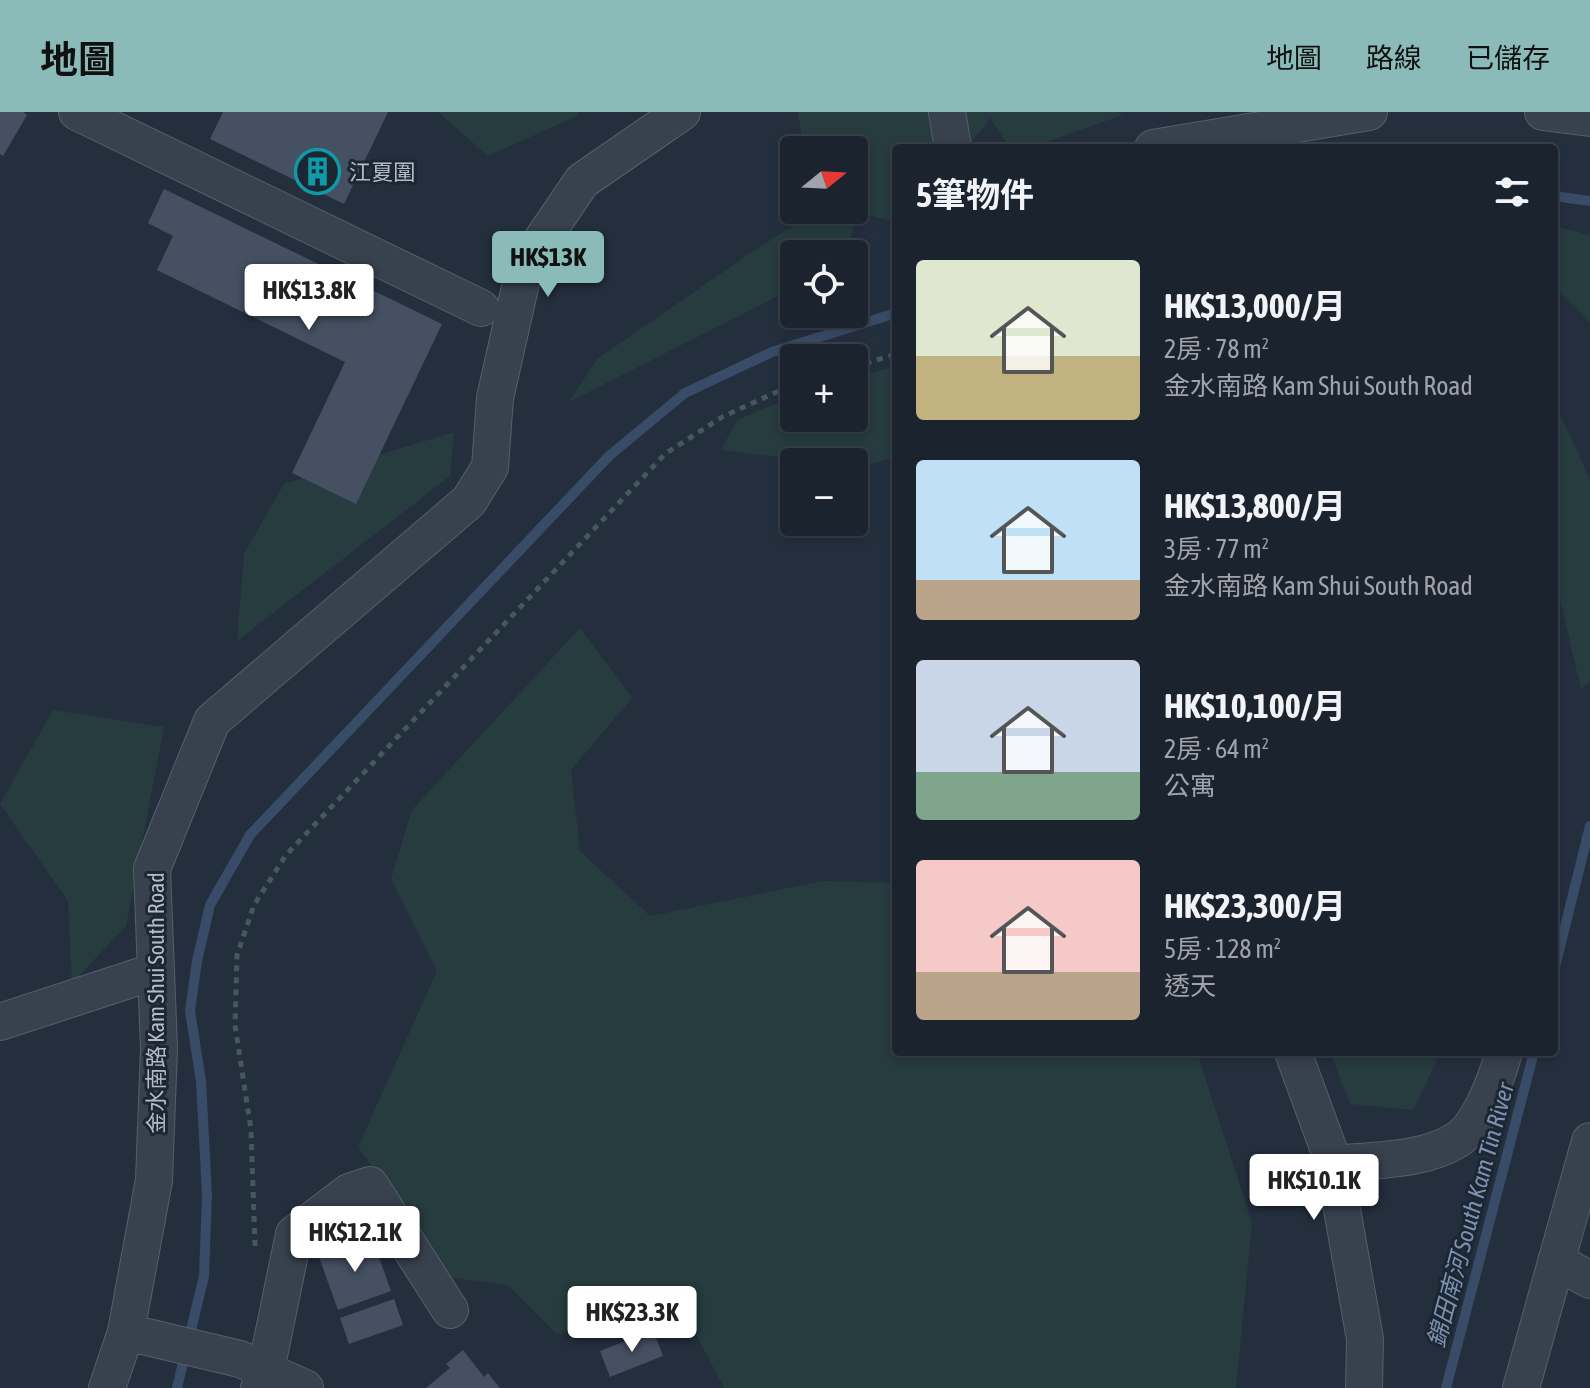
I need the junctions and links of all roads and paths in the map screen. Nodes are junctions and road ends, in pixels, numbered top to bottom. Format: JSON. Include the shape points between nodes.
{"nodes":[{"id":1,"x":77,"y":112,"type":"edge"},
{"id":2,"x":680,"y":112,"type":"edge"},
{"id":3,"x":947,"y":112,"type":"edge"},
{"id":4,"x":1369,"y":112,"type":"edge"},
{"id":5,"x":1543,"y":112,"type":"edge"},
{"id":6,"x":1590,"y":118,"type":"edge"},
{"id":7,"x":952,"y":144,"type":"edge"},
{"id":8,"x":1177,"y":144,"type":"edge"},
{"id":9,"x":481,"y":308,"type":"dead end"},
{"id":10,"x":892,"y":355,"type":"edge"},
{"id":11,"x":868,"y":363,"type":"edge"},
{"id":12,"x":780,"y":388,"type":"edge"},
{"id":13,"x":156,"y":971,"type":"junction"},
{"id":14,"x":0,"y":1022,"type":"edge"},
{"id":15,"x":1294,"y":1056,"type":"edge"},
{"id":16,"x":1503,"y":1056,"type":"edge"},
{"id":17,"x":1590,"y":1141,"type":"edge"},
{"id":18,"x":1334,"y":1164,"type":"junction"},
{"id":19,"x":255,"y":1257,"type":"dead end"},
{"id":20,"x":1556,"y":1261,"type":"junction"},
{"id":21,"x":1590,"y":1280,"type":"edge"},
{"id":22,"x":450,"y":1310,"type":"dead end"},
{"id":23,"x":126,"y":1332,"type":"junction"},
{"id":24,"x":255,"y":1372,"type":"edge"},
{"id":25,"x":107,"y":1388,"type":"edge"},
{"id":26,"x":305,"y":1388,"type":"edge"},
{"id":27,"x":1364,"y":1388,"type":"edge"},
{"id":28,"x":1521,"y":1388,"type":"edge"}],
"edges":[{"from":1,"to":9,"type":"street"},
{"from":2,"to":13,"type":"street","name":"金水南路 Kam Shui South Road","via":[[582,181],[525,265],[495,398],[490,467],[469,501],[212,721],[152,869]]},
{"from":3,"to":7,"type":"street"},
{"from":4,"to":8,"type":"street"},
{"from":5,"to":6,"type":"street"},
{"from":10,"to":11,"type":"path"},
{"from":12,"to":19,"type":"path","via":[[665,454],[286,855],[254,905],[237,955],[235,1025],[251,1130]]},
{"from":13,"to":14,"type":"street"},
{"from":13,"to":23,"type":"street","name":"金水南路 Kam Shui South Road","via":[[154,1180]]},
{"from":15,"to":18,"type":"street"},
{"from":16,"to":18,"type":"street","via":[[1477,1117],[1459,1139],[1428,1152]]},
{"from":17,"to":20,"type":"street"},
{"from":18,"to":27,"type":"street","via":[[1365,1339]]},
{"from":20,"to":21,"type":"street"},
{"from":20,"to":28,"type":"street"},
{"from":22,"to":24,"type":"street","via":[[370,1185],[349,1192],[294,1234]]},
{"from":23,"to":24,"type":"street"},
{"from":23,"to":25,"type":"street","name":"金水南路 Kam Shui South Road"},
{"from":24,"to":26,"type":"street"}]}
